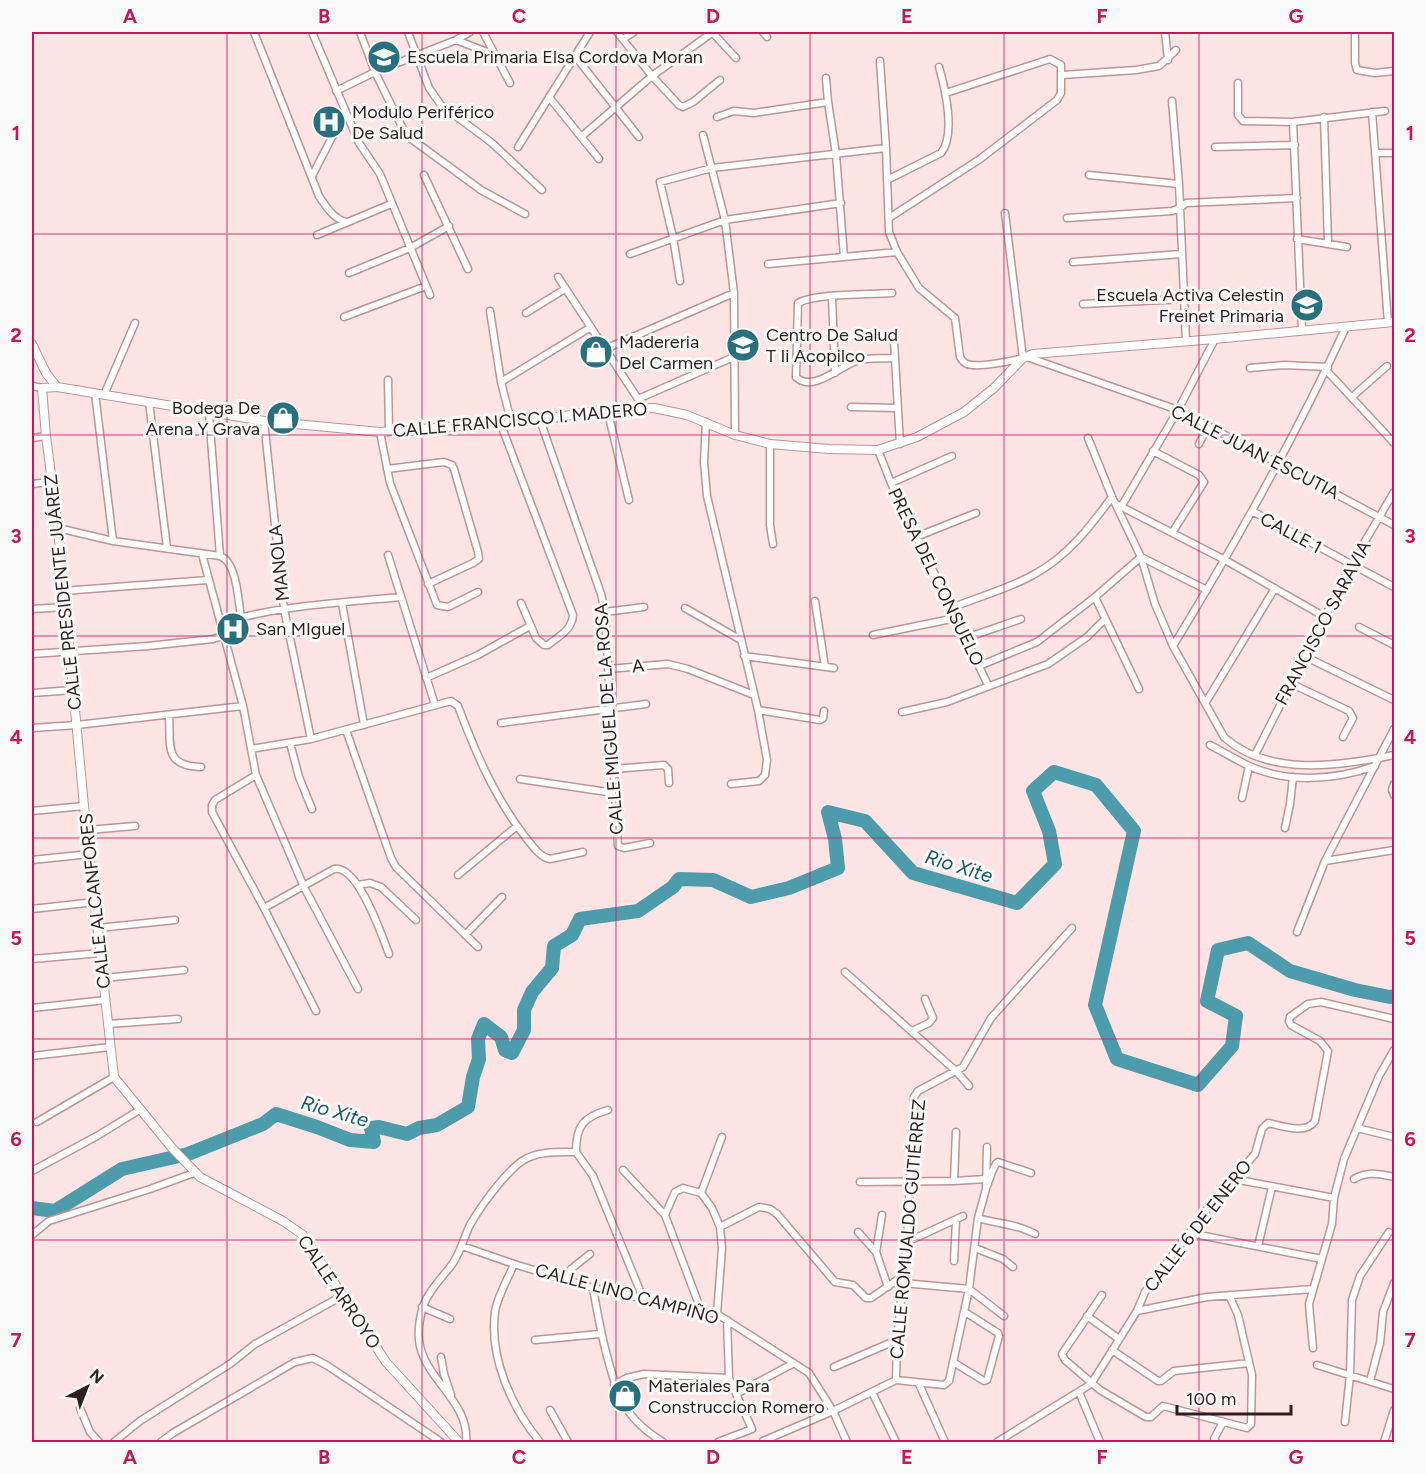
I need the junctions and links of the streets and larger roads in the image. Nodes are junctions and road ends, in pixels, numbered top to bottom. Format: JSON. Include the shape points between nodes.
{"nodes":[{"id":1,"x":254,"y":32,"type":"edge"},
{"id":2,"x":312,"y":32,"type":"edge"},
{"id":3,"x":360,"y":32,"type":"edge"},
{"id":4,"x":408,"y":32,"type":"edge"},
{"id":5,"x":470,"y":32,"type":"edge"},
{"id":6,"x":483,"y":32,"type":"edge"},
{"id":7,"x":590,"y":32,"type":"edge"},
{"id":8,"x":617,"y":32,"type":"edge"},
{"id":9,"x":634,"y":32,"type":"edge"},
{"id":10,"x":712,"y":32,"type":"edge"},
{"id":11,"x":1165,"y":32,"type":"edge"},
{"id":12,"x":1355,"y":32,"type":"edge"},
{"id":13,"x":623,"y":39,"type":"junction"},
{"id":14,"x":456,"y":40,"type":"junction"},
{"id":15,"x":1176,"y":50,"type":"dead end"},
{"id":16,"x":495,"y":55,"type":"junction"},
{"id":17,"x":417,"y":56,"type":"junction"},
{"id":18,"x":575,"y":56,"type":"junction"},
{"id":19,"x":736,"y":58,"type":"dead end"},
{"id":20,"x":1168,"y":60,"type":"junction"},
{"id":21,"x":880,"y":61,"type":"dead end"},
{"id":22,"x":939,"y":67,"type":"dead end"},
{"id":23,"x":1395,"y":71,"type":"edge"},
{"id":24,"x":375,"y":72,"type":"junction"},
{"id":25,"x":1062,"y":75,"type":"junction"},
{"id":26,"x":652,"y":76,"type":"junction"},
{"id":27,"x":826,"y":78,"type":"dead end"},
{"id":28,"x":720,"y":80,"type":"dead end"},
{"id":29,"x":510,"y":83,"type":"dead end"},
{"id":30,"x":1238,"y":83,"type":"dead end"},
{"id":31,"x":336,"y":91,"type":"junction"},
{"id":32,"x":946,"y":93,"type":"junction"},
{"id":33,"x":549,"y":97,"type":"junction"},
{"id":34,"x":1172,"y":101,"type":"dead end"},
{"id":35,"x":828,"y":102,"type":"junction"},
{"id":36,"x":615,"y":106,"type":"junction"},
{"id":37,"x":1385,"y":111,"type":"dead end"},
{"id":38,"x":345,"y":112,"type":"junction"},
{"id":39,"x":1372,"y":112,"type":"junction"},
{"id":40,"x":717,"y":117,"type":"dead end"},
{"id":41,"x":1324,"y":117,"type":"junction"},
{"id":42,"x":1293,"y":122,"type":"junction"},
{"id":43,"x":703,"y":135,"type":"dead end"},
{"id":44,"x":581,"y":136,"type":"junction"},
{"id":45,"x":639,"y":137,"type":"dead end"},
{"id":46,"x":1294,"y":145,"type":"junction"},
{"id":47,"x":518,"y":147,"type":"dead end"},
{"id":48,"x":1215,"y":147,"type":"dead end"},
{"id":49,"x":886,"y":148,"type":"junction"},
{"id":50,"x":1377,"y":153,"type":"junction"},
{"id":51,"x":1395,"y":153,"type":"edge"},
{"id":52,"x":836,"y":154,"type":"junction"},
{"id":53,"x":599,"y":159,"type":"dead end"},
{"id":54,"x":712,"y":168,"type":"junction"},
{"id":55,"x":424,"y":175,"type":"dead end"},
{"id":56,"x":1089,"y":175,"type":"dead end"},
{"id":57,"x":312,"y":176,"type":"junction"},
{"id":58,"x":887,"y":180,"type":"junction"},
{"id":59,"x":1179,"y":184,"type":"junction"},
{"id":60,"x":542,"y":190,"type":"dead end"},
{"id":61,"x":1297,"y":198,"type":"junction"},
{"id":62,"x":841,"y":203,"type":"junction"},
{"id":63,"x":390,"y":204,"type":"junction"},
{"id":64,"x":1180,"y":208,"type":"junction"},
{"id":65,"x":1005,"y":213,"type":"dead end"},
{"id":66,"x":525,"y":214,"type":"dead end"},
{"id":67,"x":889,"y":218,"type":"junction"},
{"id":68,"x":1067,"y":218,"type":"dead end"},
{"id":69,"x":724,"y":220,"type":"junction"},
{"id":70,"x":346,"y":222,"type":"junction"},
{"id":71,"x":449,"y":226,"type":"junction"},
{"id":72,"x":317,"y":235,"type":"dead end"},
{"id":73,"x":673,"y":237,"type":"junction"},
{"id":74,"x":1298,"y":239,"type":"junction"},
{"id":75,"x":1328,"y":243,"type":"junction"},
{"id":76,"x":1347,"y":247,"type":"dead end"},
{"id":77,"x":410,"y":248,"type":"junction"},
{"id":78,"x":897,"y":252,"type":"junction"},
{"id":79,"x":630,"y":254,"type":"dead end"},
{"id":80,"x":1182,"y":254,"type":"junction"},
{"id":81,"x":844,"y":258,"type":"junction"},
{"id":82,"x":1073,"y":262,"type":"dead end"},
{"id":83,"x":768,"y":264,"type":"dead end"},
{"id":84,"x":468,"y":269,"type":"dead end"},
{"id":85,"x":349,"y":273,"type":"dead end"},
{"id":86,"x":558,"y":278,"type":"dead end"},
{"id":87,"x":680,"y":281,"type":"dead end"},
{"id":88,"x":426,"y":286,"type":"junction"},
{"id":89,"x":565,"y":289,"type":"junction"},
{"id":90,"x":734,"y":293,"type":"junction"},
{"id":91,"x":892,"y":294,"type":"dead end"},
{"id":92,"x":430,"y":295,"type":"dead end"},
{"id":93,"x":832,"y":297,"type":"junction"},
{"id":94,"x":1184,"y":299,"type":"junction"},
{"id":95,"x":1083,"y":304,"type":"dead end"},
{"id":96,"x":490,"y":311,"type":"dead end"},
{"id":97,"x":526,"y":314,"type":"dead end"},
{"id":98,"x":344,"y":316,"type":"dead end"},
{"id":99,"x":1391,"y":322,"type":"edge"},
{"id":100,"x":135,"y":323,"type":"dead end"},
{"id":101,"x":591,"y":327,"type":"junction"},
{"id":102,"x":1346,"y":327,"type":"junction"},
{"id":103,"x":1302,"y":330,"type":"junction"},
{"id":104,"x":1215,"y":339,"type":"junction"},
{"id":105,"x":894,"y":341,"type":"dead end"},
{"id":106,"x":1186,"y":341,"type":"junction"},
{"id":107,"x":32,"y":344,"type":"edge"},
{"id":108,"x":604,"y":349,"type":"junction"},
{"id":109,"x":736,"y":356,"type":"junction"},
{"id":110,"x":1025,"y":357,"type":"junction"},
{"id":111,"x":893,"y":358,"type":"junction"},
{"id":112,"x":1387,"y":366,"type":"dead end"},
{"id":113,"x":1250,"y":368,"type":"dead end"},
{"id":114,"x":1327,"y":369,"type":"junction"},
{"id":115,"x":835,"y":373,"type":"junction"},
{"id":116,"x":388,"y":380,"type":"dead end"},
{"id":117,"x":501,"y":382,"type":"junction"},
{"id":118,"x":32,"y":387,"type":"edge"},
{"id":119,"x":57,"y":387,"type":"junction"},
{"id":120,"x":42,"y":388,"type":"junction"},
{"id":121,"x":100,"y":394,"type":"junction"},
{"id":122,"x":1352,"y":397,"type":"junction"},
{"id":123,"x":149,"y":402,"type":"junction"},
{"id":124,"x":640,"y":403,"type":"junction"},
{"id":125,"x":850,"y":407,"type":"dead end"},
{"id":126,"x":896,"y":408,"type":"junction"},
{"id":127,"x":607,"y":409,"type":"junction"},
{"id":128,"x":1178,"y":410,"type":"junction"},
{"id":129,"x":209,"y":413,"type":"junction"},
{"id":130,"x":540,"y":420,"type":"junction"},
{"id":131,"x":264,"y":421,"type":"junction"},
{"id":132,"x":511,"y":421,"type":"junction"},
{"id":133,"x":500,"y":422,"type":"junction"},
{"id":134,"x":705,"y":422,"type":"junction"},
{"id":135,"x":1208,"y":426,"type":"junction"},
{"id":136,"x":384,"y":432,"type":"junction"},
{"id":137,"x":735,"y":435,"type":"junction"},
{"id":138,"x":46,"y":436,"type":"junction"},
{"id":139,"x":32,"y":438,"type":"edge"},
{"id":140,"x":1088,"y":438,"type":"dead end"},
{"id":141,"x":1395,"y":443,"type":"edge"},
{"id":142,"x":770,"y":444,"type":"junction"},
{"id":143,"x":900,"y":444,"type":"junction"},
{"id":144,"x":1199,"y":444,"type":"dead end"},
{"id":145,"x":878,"y":450,"type":"junction"},
{"id":146,"x":1153,"y":451,"type":"junction"},
{"id":147,"x":952,"y":456,"type":"dead end"},
{"id":148,"x":1279,"y":462,"type":"junction"},
{"id":149,"x":387,"y":469,"type":"junction"},
{"id":150,"x":51,"y":482,"type":"junction"},
{"id":151,"x":891,"y":483,"type":"junction"},
{"id":152,"x":32,"y":484,"type":"edge"},
{"id":153,"x":1395,"y":492,"type":"edge"},
{"id":154,"x":1112,"y":497,"type":"junction"},
{"id":155,"x":629,"y":500,"type":"dead end"},
{"id":156,"x":1118,"y":506,"type":"junction"},
{"id":157,"x":1251,"y":512,"type":"junction"},
{"id":158,"x":976,"y":513,"type":"dead end"},
{"id":159,"x":1380,"y":516,"type":"junction"},
{"id":160,"x":1395,"y":525,"type":"edge"},
{"id":161,"x":58,"y":528,"type":"junction"},
{"id":162,"x":1173,"y":533,"type":"junction"},
{"id":163,"x":916,"y":537,"type":"junction"},
{"id":164,"x":113,"y":540,"type":"junction"},
{"id":165,"x":772,"y":544,"type":"dead end"},
{"id":166,"x":167,"y":548,"type":"junction"},
{"id":167,"x":202,"y":554,"type":"junction"},
{"id":168,"x":387,"y":555,"type":"dead end"},
{"id":169,"x":220,"y":556,"type":"junction"},
{"id":170,"x":1141,"y":557,"type":"junction"},
{"id":171,"x":1225,"y":560,"type":"junction"},
{"id":172,"x":1351,"y":565,"type":"junction"},
{"id":173,"x":208,"y":580,"type":"junction"},
{"id":174,"x":429,"y":584,"type":"junction"},
{"id":175,"x":1395,"y":587,"type":"edge"},
{"id":176,"x":1275,"y":588,"type":"junction"},
{"id":177,"x":1207,"y":590,"type":"junction"},
{"id":178,"x":63,"y":591,"type":"junction"},
{"id":179,"x":478,"y":592,"type":"dead end"},
{"id":180,"x":400,"y":597,"type":"junction"},
{"id":181,"x":1095,"y":597,"type":"junction"},
{"id":182,"x":815,"y":601,"type":"dead end"},
{"id":183,"x":342,"y":603,"type":"junction"},
{"id":184,"x":521,"y":603,"type":"dead end"},
{"id":185,"x":65,"y":607,"type":"junction"},
{"id":186,"x":644,"y":607,"type":"dead end"},
{"id":187,"x":685,"y":608,"type":"dead end"},
{"id":188,"x":951,"y":608,"type":"junction"},
{"id":189,"x":32,"y":609,"type":"edge"},
{"id":190,"x":284,"y":609,"type":"junction"},
{"id":191,"x":605,"y":612,"type":"junction"},
{"id":192,"x":241,"y":617,"type":"junction"},
{"id":193,"x":1325,"y":617,"type":"junction"},
{"id":194,"x":956,"y":618,"type":"junction"},
{"id":195,"x":1105,"y":618,"type":"junction"},
{"id":196,"x":1021,"y":619,"type":"dead end"},
{"id":197,"x":221,"y":623,"type":"junction"},
{"id":198,"x":530,"y":626,"type":"junction"},
{"id":199,"x":1359,"y":627,"type":"dead end"},
{"id":200,"x":225,"y":635,"type":"junction"},
{"id":201,"x":873,"y":635,"type":"dead end"},
{"id":202,"x":966,"y":638,"type":"junction"},
{"id":203,"x":741,"y":640,"type":"junction"},
{"id":204,"x":1395,"y":645,"type":"edge"},
{"id":205,"x":1173,"y":646,"type":"junction"},
{"id":206,"x":69,"y":651,"type":"junction"},
{"id":207,"x":32,"y":654,"type":"edge"},
{"id":208,"x":744,"y":656,"type":"junction"},
{"id":209,"x":1304,"y":656,"type":"junction"},
{"id":210,"x":979,"y":666,"type":"junction"},
{"id":211,"x":825,"y":667,"type":"junction"},
{"id":212,"x":834,"y":668,"type":"dead end"},
{"id":213,"x":608,"y":669,"type":"junction"},
{"id":214,"x":426,"y":678,"type":"junction"},
{"id":215,"x":1290,"y":683,"type":"junction"},
{"id":216,"x":988,"y":685,"type":"junction"},
{"id":217,"x":1138,"y":689,"type":"dead end"},
{"id":218,"x":74,"y":690,"type":"junction"},
{"id":219,"x":32,"y":693,"type":"edge"},
{"id":220,"x":754,"y":695,"type":"junction"},
{"id":221,"x":1395,"y":700,"type":"edge"},
{"id":222,"x":1206,"y":702,"type":"junction"},
{"id":223,"x":646,"y":704,"type":"dead end"},
{"id":224,"x":435,"y":705,"type":"junction"},
{"id":225,"x":243,"y":706,"type":"junction"},
{"id":226,"x":610,"y":708,"type":"junction"},
{"id":227,"x":758,"y":710,"type":"junction"},
{"id":228,"x":825,"y":711,"type":"dead end"},
{"id":229,"x":902,"y":712,"type":"dead end"},
{"id":230,"x":169,"y":715,"type":"junction"},
{"id":231,"x":501,"y":723,"type":"dead end"},
{"id":232,"x":77,"y":725,"type":"junction"},
{"id":233,"x":364,"y":725,"type":"junction"},
{"id":234,"x":32,"y":728,"type":"edge"},
{"id":235,"x":1395,"y":729,"type":"edge"},
{"id":236,"x":346,"y":730,"type":"junction"},
{"id":237,"x":1343,"y":737,"type":"dead end"},
{"id":238,"x":311,"y":739,"type":"junction"},
{"id":239,"x":290,"y":743,"type":"junction"},
{"id":240,"x":1210,"y":745,"type":"dead end"},
{"id":241,"x":251,"y":749,"type":"junction"},
{"id":242,"x":1256,"y":755,"type":"junction"},
{"id":243,"x":1395,"y":755,"type":"edge"},
{"id":244,"x":1380,"y":758,"type":"junction"},
{"id":245,"x":1249,"y":766,"type":"junction"},
{"id":246,"x":1376,"y":766,"type":"junction"},
{"id":247,"x":201,"y":767,"type":"dead end"},
{"id":248,"x":613,"y":769,"type":"junction"},
{"id":249,"x":256,"y":775,"type":"junction"},
{"id":250,"x":1293,"y":777,"type":"junction"},
{"id":251,"x":520,"y":779,"type":"dead end"},
{"id":252,"x":669,"y":783,"type":"dead end"},
{"id":253,"x":731,"y":784,"type":"dead end"},
{"id":254,"x":1395,"y":784,"type":"edge"},
{"id":255,"x":614,"y":793,"type":"junction"},
{"id":256,"x":1395,"y":795,"type":"edge"},
{"id":257,"x":1242,"y":798,"type":"dead end"},
{"id":258,"x":84,"y":806,"type":"junction"},
{"id":259,"x":312,"y":809,"type":"dead end"},
{"id":260,"x":32,"y":811,"type":"edge"},
{"id":261,"x":135,"y":826,"type":"dead end"},
{"id":262,"x":517,"y":826,"type":"junction"},
{"id":263,"x":1285,"y":828,"type":"dead end"},
{"id":264,"x":88,"y":830,"type":"junction"},
{"id":265,"x":650,"y":843,"type":"dead end"},
{"id":266,"x":1395,"y":850,"type":"edge"},
{"id":267,"x":583,"y":852,"type":"dead end"},
{"id":268,"x":90,"y":854,"type":"junction"},
{"id":269,"x":32,"y":860,"type":"edge"},
{"id":270,"x":1325,"y":861,"type":"junction"},
{"id":271,"x":458,"y":875,"type":"dead end"},
{"id":272,"x":358,"y":885,"type":"junction"},
{"id":273,"x":304,"y":887,"type":"junction"},
{"id":274,"x":502,"y":897,"type":"dead end"},
{"id":275,"x":95,"y":902,"type":"junction"},
{"id":276,"x":264,"y":908,"type":"junction"},
{"id":277,"x":32,"y":909,"type":"edge"},
{"id":278,"x":175,"y":920,"type":"dead end"},
{"id":279,"x":416,"y":920,"type":"dead end"},
{"id":280,"x":98,"y":928,"type":"junction"},
{"id":281,"x":1072,"y":928,"type":"dead end"},
{"id":282,"x":1297,"y":932,"type":"dead end"},
{"id":283,"x":465,"y":935,"type":"junction"},
{"id":284,"x":478,"y":947,"type":"dead end"},
{"id":285,"x":101,"y":953,"type":"junction"},
{"id":286,"x":389,"y":954,"type":"dead end"},
{"id":287,"x":32,"y":959,"type":"edge"},
{"id":288,"x":184,"y":970,"type":"dead end"},
{"id":289,"x":845,"y":972,"type":"dead end"},
{"id":290,"x":104,"y":978,"type":"junction"},
{"id":291,"x":358,"y":989,"type":"dead end"},
{"id":292,"x":925,"y":999,"type":"dead end"},
{"id":293,"x":106,"y":1000,"type":"junction"},
{"id":294,"x":32,"y":1008,"type":"edge"},
{"id":295,"x":316,"y":1011,"type":"dead end"},
{"id":296,"x":178,"y":1019,"type":"dead end"},
{"id":297,"x":1395,"y":1019,"type":"edge"},
{"id":298,"x":108,"y":1024,"type":"junction"},
{"id":299,"x":912,"y":1031,"type":"junction"},
{"id":300,"x":110,"y":1047,"type":"junction"},
{"id":301,"x":1395,"y":1050,"type":"edge"},
{"id":302,"x":32,"y":1056,"type":"edge"},
{"id":303,"x":957,"y":1072,"type":"junction"},
{"id":304,"x":114,"y":1077,"type":"junction"},
{"id":305,"x":969,"y":1086,"type":"dead end"},
{"id":306,"x":141,"y":1109,"type":"junction"},
{"id":307,"x":608,"y":1110,"type":"dead end"},
{"id":308,"x":37,"y":1122,"type":"dead end"},
{"id":309,"x":1357,"y":1128,"type":"junction"},
{"id":310,"x":956,"y":1132,"type":"dead end"},
{"id":311,"x":722,"y":1137,"type":"dead end"},
{"id":312,"x":1395,"y":1137,"type":"edge"},
{"id":313,"x":987,"y":1147,"type":"dead end"},
{"id":314,"x":576,"y":1152,"type":"junction"},
{"id":315,"x":623,"y":1170,"type":"dead end"},
{"id":316,"x":32,"y":1171,"type":"edge"},
{"id":317,"x":194,"y":1173,"type":"junction"},
{"id":318,"x":1031,"y":1173,"type":"dead end"},
{"id":319,"x":1395,"y":1177,"type":"edge"},
{"id":320,"x":986,"y":1179,"type":"junction"},
{"id":321,"x":1234,"y":1179,"type":"junction"},
{"id":322,"x":1354,"y":1179,"type":"dead end"},
{"id":323,"x":910,"y":1180,"type":"junction"},
{"id":324,"x":954,"y":1181,"type":"junction"},
{"id":325,"x":860,"y":1182,"type":"dead end"},
{"id":326,"x":1272,"y":1186,"type":"junction"},
{"id":327,"x":986,"y":1189,"type":"junction"},
{"id":328,"x":701,"y":1193,"type":"junction"},
{"id":329,"x":1334,"y":1198,"type":"junction"},
{"id":330,"x":665,"y":1215,"type":"junction"},
{"id":331,"x":882,"y":1215,"type":"dead end"},
{"id":332,"x":963,"y":1216,"type":"dead end"},
{"id":333,"x":978,"y":1218,"type":"junction"},
{"id":334,"x":956,"y":1220,"type":"junction"},
{"id":335,"x":720,"y":1227,"type":"junction"},
{"id":336,"x":858,"y":1232,"type":"dead end"},
{"id":337,"x":1389,"y":1232,"type":"dead end"},
{"id":338,"x":1189,"y":1233,"type":"junction"},
{"id":339,"x":1035,"y":1234,"type":"dead end"},
{"id":340,"x":32,"y":1235,"type":"edge"},
{"id":341,"x":907,"y":1242,"type":"junction"},
{"id":342,"x":462,"y":1246,"type":"junction"},
{"id":343,"x":1258,"y":1246,"type":"junction"},
{"id":344,"x":975,"y":1248,"type":"junction"},
{"id":345,"x":876,"y":1252,"type":"junction"},
{"id":346,"x":590,"y":1254,"type":"dead end"},
{"id":347,"x":1322,"y":1259,"type":"junction"},
{"id":348,"x":954,"y":1261,"type":"dead end"},
{"id":349,"x":514,"y":1264,"type":"junction"},
{"id":350,"x":1013,"y":1267,"type":"dead end"},
{"id":351,"x":565,"y":1280,"type":"junction"},
{"id":352,"x":903,"y":1280,"type":"junction"},
{"id":353,"x":1395,"y":1283,"type":"edge"},
{"id":354,"x":888,"y":1287,"type":"junction"},
{"id":355,"x":593,"y":1288,"type":"junction"},
{"id":356,"x":969,"y":1289,"type":"junction"},
{"id":357,"x":1313,"y":1289,"type":"junction"},
{"id":358,"x":1102,"y":1295,"type":"dead end"},
{"id":359,"x":1229,"y":1295,"type":"junction"},
{"id":360,"x":342,"y":1296,"type":"junction"},
{"id":361,"x":643,"y":1298,"type":"junction"},
{"id":362,"x":422,"y":1307,"type":"junction"},
{"id":363,"x":701,"y":1310,"type":"junction"},
{"id":364,"x":1137,"y":1311,"type":"junction"},
{"id":365,"x":965,"y":1312,"type":"junction"},
{"id":366,"x":717,"y":1314,"type":"junction"},
{"id":367,"x":1005,"y":1316,"type":"dead end"},
{"id":368,"x":1087,"y":1316,"type":"junction"},
{"id":369,"x":450,"y":1319,"type":"dead end"},
{"id":370,"x":727,"y":1320,"type":"junction"},
{"id":371,"x":600,"y":1334,"type":"junction"},
{"id":372,"x":1119,"y":1339,"type":"junction"},
{"id":373,"x":535,"y":1340,"type":"dead end"},
{"id":374,"x":897,"y":1340,"type":"junction"},
{"id":375,"x":1313,"y":1348,"type":"dead end"},
{"id":376,"x":1112,"y":1350,"type":"junction"},
{"id":377,"x":441,"y":1357,"type":"dead end"},
{"id":378,"x":953,"y":1362,"type":"junction"},
{"id":379,"x":794,"y":1363,"type":"junction"},
{"id":380,"x":1249,"y":1363,"type":"junction"},
{"id":381,"x":1317,"y":1365,"type":"dead end"},
{"id":382,"x":834,"y":1367,"type":"dead end"},
{"id":383,"x":1350,"y":1375,"type":"junction"},
{"id":384,"x":729,"y":1378,"type":"junction"},
{"id":385,"x":896,"y":1380,"type":"junction"},
{"id":386,"x":1370,"y":1382,"type":"junction"},
{"id":387,"x":919,"y":1384,"type":"junction"},
{"id":388,"x":1091,"y":1384,"type":"junction"},
{"id":389,"x":614,"y":1385,"type":"junction"},
{"id":390,"x":1395,"y":1389,"type":"edge"},
{"id":391,"x":872,"y":1392,"type":"junction"},
{"id":392,"x":1079,"y":1392,"type":"junction"},
{"id":393,"x":736,"y":1394,"type":"junction"},
{"id":394,"x":452,"y":1399,"type":"junction"},
{"id":395,"x":80,"y":1408,"type":"dead end"},
{"id":396,"x":550,"y":1410,"type":"dead end"},
{"id":397,"x":1395,"y":1410,"type":"edge"},
{"id":398,"x":833,"y":1411,"type":"junction"},
{"id":399,"x":1223,"y":1422,"type":"junction"},
{"id":400,"x":1345,"y":1422,"type":"dead end"},
{"id":401,"x":763,"y":1441,"type":"dead end"},
{"id":402,"x":99,"y":1443,"type":"edge"},
{"id":403,"x":114,"y":1443,"type":"edge"},
{"id":404,"x":161,"y":1443,"type":"edge"},
{"id":405,"x":441,"y":1443,"type":"edge"},
{"id":406,"x":459,"y":1443,"type":"edge"},
{"id":407,"x":466,"y":1443,"type":"edge"},
{"id":408,"x":540,"y":1443,"type":"edge"},
{"id":409,"x":568,"y":1443,"type":"edge"},
{"id":410,"x":663,"y":1443,"type":"edge"},
{"id":411,"x":718,"y":1443,"type":"edge"},
{"id":412,"x":847,"y":1443,"type":"edge"},
{"id":413,"x":896,"y":1443,"type":"edge"},
{"id":414,"x":945,"y":1443,"type":"edge"},
{"id":415,"x":997,"y":1443,"type":"edge"},
{"id":416,"x":1100,"y":1443,"type":"edge"},
{"id":417,"x":1216,"y":1443,"type":"edge"},
{"id":418,"x":1384,"y":1443,"type":"edge"}],
"edges":[{"from":1,"to":57,"type":"street"},
{"from":2,"to":31,"type":"street"},
{"from":3,"to":24,"type":"street"},
{"from":4,"to":17,"type":"street"},
{"from":5,"to":14,"type":"street"},
{"from":6,"to":16,"type":"street"},
{"from":7,"to":18,"type":"street"},
{"from":8,"to":13,"type":"street"},
{"from":9,"to":13,"type":"street"},
{"from":10,"to":19,"type":"street"},
{"from":10,"to":26,"type":"street"},
{"from":11,"to":20,"type":"street"},
{"from":12,"to":23,"type":"street","via":[[1358,69],[1375,73]]},
{"from":13,"to":26,"type":"street"},
{"from":14,"to":16,"type":"street"},
{"from":14,"to":17,"type":"street"},
{"from":15,"to":20,"type":"street"},
{"from":16,"to":29,"type":"street"},
{"from":17,"to":24,"type":"street"},
{"from":17,"to":60,"type":"street","via":[[429,88],[441,105],[492,143]]},
{"from":18,"to":33,"type":"street"},
{"from":18,"to":36,"type":"street"},
{"from":20,"to":25,"type":"street","via":[[1159,66],[1136,70]]},
{"from":21,"to":49,"type":"street"},
{"from":22,"to":32,"type":"street"},
{"from":24,"to":31,"type":"street"},
{"from":24,"to":66,"type":"street","via":[[406,135],[481,190]]},
{"from":25,"to":32,"type":"street","via":[[1061,65],[1050,59]]},
{"from":25,"to":67,"type":"street","via":[[1057,100],[980,159]]},
{"from":26,"to":28,"type":"street","via":[[683,107]]},
{"from":26,"to":36,"type":"street"},
{"from":27,"to":35,"type":"street"},
{"from":30,"to":42,"type":"street","via":[[1241,120]]},
{"from":31,"to":38,"type":"street"},
{"from":32,"to":58,"type":"street","via":[[945,149]]},
{"from":33,"to":44,"type":"street"},
{"from":33,"to":47,"type":"street"},
{"from":34,"to":59,"type":"street"},
{"from":35,"to":40,"type":"street","via":[[754,113],[734,111]]},
{"from":35,"to":52,"type":"street"},
{"from":36,"to":44,"type":"street"},
{"from":36,"to":45,"type":"street"},
{"from":37,"to":39,"type":"street"},
{"from":38,"to":57,"type":"street"},
{"from":38,"to":63,"type":"street","via":[[359,143],[380,174]]},
{"from":39,"to":41,"type":"street"},
{"from":39,"to":50,"type":"street"},
{"from":41,"to":42,"type":"street"},
{"from":41,"to":75,"type":"street"},
{"from":42,"to":46,"type":"street"},
{"from":43,"to":54,"type":"street"},
{"from":44,"to":53,"type":"street"},
{"from":46,"to":48,"type":"street"},
{"from":46,"to":61,"type":"street"},
{"from":49,"to":52,"type":"street"},
{"from":49,"to":58,"type":"street"},
{"from":50,"to":51,"type":"street"},
{"from":50,"to":99,"type":"street"},
{"from":52,"to":54,"type":"street"},
{"from":52,"to":62,"type":"street"},
{"from":54,"to":69,"type":"street"},
{"from":54,"to":73,"type":"street","via":[[660,182]]},
{"from":55,"to":71,"type":"street"},
{"from":56,"to":59,"type":"street"},
{"from":57,"to":70,"type":"street","via":[[326,206],[338,220]]},
{"from":58,"to":67,"type":"street"},
{"from":59,"to":64,"type":"street"},
{"from":61,"to":64,"type":"street","via":[[1186,203]]},
{"from":61,"to":74,"type":"street"},
{"from":62,"to":69,"type":"street"},
{"from":62,"to":81,"type":"street"},
{"from":63,"to":70,"type":"street"},
{"from":63,"to":77,"type":"street"},
{"from":64,"to":68,"type":"street"},
{"from":64,"to":80,"type":"street"},
{"from":65,"to":110,"type":"street"},
{"from":67,"to":78,"type":"street","via":[[889,232]]},
{"from":69,"to":73,"type":"street"},
{"from":69,"to":90,"type":"street"},
{"from":70,"to":72,"type":"street"},
{"from":71,"to":77,"type":"street"},
{"from":71,"to":84,"type":"street"},
{"from":73,"to":79,"type":"street"},
{"from":73,"to":87,"type":"street"},
{"from":74,"to":75,"type":"street"},
{"from":74,"to":103,"type":"street"},
{"from":75,"to":76,"type":"street"},
{"from":77,"to":85,"type":"street"},
{"from":77,"to":88,"type":"street"},
{"from":78,"to":81,"type":"street"},
{"from":78,"to":110,"type":"street","via":[[919,288],[955,318],[962,361],[969,365]]},
{"from":80,"to":82,"type":"street"},
{"from":80,"to":94,"type":"street"},
{"from":81,"to":83,"type":"street"},
{"from":86,"to":89,"type":"street"},
{"from":88,"to":92,"type":"street"},
{"from":88,"to":98,"type":"street"},
{"from":89,"to":97,"type":"street"},
{"from":89,"to":101,"type":"street"},
{"from":90,"to":108,"type":"street"},
{"from":90,"to":109,"type":"street"},
{"from":91,"to":93,"type":"street"},
{"from":93,"to":115,"type":"street"},
{"from":93,"to":115,"type":"street","via":[[801,301],[796,306],[796,377],[804,382]]},
{"from":94,"to":95,"type":"street"},
{"from":94,"to":106,"type":"street"},
{"from":96,"to":117,"type":"street"},
{"from":99,"to":102,"type":"street"},
{"from":100,"to":121,"type":"street"},
{"from":101,"to":108,"type":"street"},
{"from":101,"to":117,"type":"street"},
{"from":102,"to":103,"type":"street"},
{"from":102,"to":114,"type":"street"},
{"from":103,"to":104,"type":"street"},
{"from":104,"to":106,"type":"street"},
{"from":104,"to":128,"type":"street"},
{"from":105,"to":111,"type":"street"},
{"from":106,"to":110,"type":"street"},
{"from":107,"to":119,"type":"street"},
{"from":108,"to":124,"type":"street"},
{"from":109,"to":124,"type":"street"},
{"from":109,"to":137,"type":"street"},
{"from":110,"to":128,"type":"street","name":"CALLE JUAN ESCUTIA"},
{"from":110,"to":143,"type":"street","name":"CALLE FRANCISCO I. MADERO","via":[[964,412]]},
{"from":111,"to":115,"type":"street","via":[[856,361]]},
{"from":111,"to":126,"type":"street"},
{"from":112,"to":122,"type":"street"},
{"from":113,"to":114,"type":"street","via":[[1284,365]]},
{"from":114,"to":122,"type":"street"},
{"from":114,"to":148,"type":"street"},
{"from":116,"to":136,"type":"street"},
{"from":117,"to":132,"type":"street"},
{"from":118,"to":120,"type":"street"},
{"from":119,"to":120,"type":"street","name":"CALLE FRANCISCO I. MADERO"},
{"from":119,"to":121,"type":"street","name":"CALLE FRANCISCO I. MADERO"},
{"from":120,"to":138,"type":"street","name":"CALLE PRESIDENTE JUÁREZ"},
{"from":121,"to":123,"type":"street","name":"CALLE FRANCISCO I. MADERO"},
{"from":121,"to":164,"type":"street"},
{"from":122,"to":141,"type":"street"},
{"from":123,"to":129,"type":"street","name":"CALLE FRANCISCO I. MADERO"},
{"from":123,"to":166,"type":"street"},
{"from":124,"to":127,"type":"street","name":"CALLE FRANCISCO I. MADERO"},
{"from":124,"to":134,"type":"street","name":"CALLE FRANCISCO I. MADERO"},
{"from":125,"to":126,"type":"street"},
{"from":126,"to":143,"type":"street"},
{"from":127,"to":130,"type":"street","name":"CALLE FRANCISCO I. MADERO"},
{"from":127,"to":155,"type":"street"},
{"from":128,"to":135,"type":"street","name":"CALLE JUAN ESCUTIA"},
{"from":128,"to":146,"type":"street"},
{"from":129,"to":131,"type":"street","name":"CALLE FRANCISCO I. MADERO"},
{"from":129,"to":169,"type":"street"},
{"from":130,"to":132,"type":"street","name":"CALLE FRANCISCO I. MADERO"},
{"from":130,"to":191,"type":"street","name":"CALLE MIGUEL DE LA ROSA"},
{"from":131,"to":136,"type":"street","name":"CALLE FRANCISCO I. MADERO"},
{"from":131,"to":190,"type":"street","name":"MANOLA"},
{"from":132,"to":133,"type":"street","name":"CALLE FRANCISCO I. MADERO"},
{"from":133,"to":136,"type":"street","name":"CALLE FRANCISCO I. MADERO"},
{"from":133,"to":198,"type":"street","via":[[573,615],[569,628],[548,645],[540,643]]},
{"from":134,"to":137,"type":"street","name":"CALLE FRANCISCO I. MADERO"},
{"from":134,"to":203,"type":"street","via":[[707,496]]},
{"from":135,"to":144,"type":"street"},
{"from":135,"to":148,"type":"street","name":"CALLE JUAN ESCUTIA"},
{"from":136,"to":149,"type":"street"},
{"from":137,"to":142,"type":"street","name":"CALLE FRANCISCO I. MADERO"},
{"from":138,"to":139,"type":"street"},
{"from":138,"to":150,"type":"street","name":"CALLE PRESIDENTE JUÁREZ"},
{"from":140,"to":154,"type":"street"},
{"from":142,"to":145,"type":"street","name":"CALLE FRANCISCO I. MADERO"},
{"from":142,"to":165,"type":"street"},
{"from":143,"to":145,"type":"street","name":"CALLE FRANCISCO I. MADERO"},
{"from":145,"to":151,"type":"street","name":"PRESA DEL CONSUELO"},
{"from":146,"to":156,"type":"street"},
{"from":146,"to":162,"type":"street","via":[[1203,479],[1202,487]]},
{"from":147,"to":151,"type":"street"},
{"from":148,"to":157,"type":"street"},
{"from":148,"to":159,"type":"street","name":"CALLE JUAN ESCUTIA"},
{"from":149,"to":174,"type":"street"},
{"from":149,"to":174,"type":"street","via":[[444,462],[454,469],[478,559]]},
{"from":150,"to":152,"type":"street"},
{"from":150,"to":161,"type":"street","name":"CALLE PRESIDENTE JUÁREZ"},
{"from":151,"to":163,"type":"street","name":"PRESA DEL CONSUELO"},
{"from":153,"to":159,"type":"street","name":"FRANCISCO SARAVIA"},
{"from":154,"to":156,"type":"street"},
{"from":154,"to":188,"type":"street","via":[[1076,543],[1050,564],[1032,576]]},
{"from":156,"to":162,"type":"street"},
{"from":156,"to":170,"type":"street"},
{"from":157,"to":171,"type":"street"},
{"from":157,"to":172,"type":"street","name":"CALLE 1"},
{"from":158,"to":163,"type":"street"},
{"from":159,"to":160,"type":"street","name":"CALLE JUAN ESCUTIA"},
{"from":159,"to":172,"type":"street","name":"FRANCISCO SARAVIA"},
{"from":161,"to":164,"type":"street"},
{"from":161,"to":178,"type":"street","name":"CALLE PRESIDENTE JUÁREZ"},
{"from":162,"to":171,"type":"street"},
{"from":163,"to":188,"type":"street","name":"PRESA DEL CONSUELO"},
{"from":164,"to":166,"type":"street"},
{"from":166,"to":167,"type":"street"},
{"from":167,"to":169,"type":"street"},
{"from":167,"to":173,"type":"street"},
{"from":168,"to":180,"type":"street"},
{"from":169,"to":192,"type":"street","via":[[226,558],[232,569]]},
{"from":170,"to":177,"type":"street"},
{"from":170,"to":181,"type":"street"},
{"from":170,"to":205,"type":"street"},
{"from":171,"to":176,"type":"street"},
{"from":171,"to":177,"type":"street"},
{"from":172,"to":175,"type":"street","name":"CALLE 1"},
{"from":172,"to":193,"type":"street","name":"FRANCISCO SARAVIA"},
{"from":173,"to":178,"type":"street"},
{"from":173,"to":197,"type":"street"},
{"from":174,"to":179,"type":"street","via":[[440,606],[448,607]]},
{"from":176,"to":193,"type":"street"},
{"from":176,"to":222,"type":"street"},
{"from":177,"to":205,"type":"street"},
{"from":178,"to":185,"type":"street","name":"CALLE PRESIDENTE JUÁREZ"},
{"from":180,"to":183,"type":"street"},
{"from":180,"to":214,"type":"street"},
{"from":181,"to":195,"type":"street"},
{"from":181,"to":210,"type":"street","via":[[1037,642]]},
{"from":182,"to":211,"type":"street"},
{"from":183,"to":190,"type":"street"},
{"from":183,"to":233,"type":"street"},
{"from":184,"to":198,"type":"street"},
{"from":185,"to":189,"type":"street"},
{"from":185,"to":206,"type":"street","name":"CALLE PRESIDENTE JUÁREZ"},
{"from":186,"to":191,"type":"street"},
{"from":187,"to":203,"type":"street"},
{"from":188,"to":194,"type":"street","name":"PRESA DEL CONSUELO"},
{"from":190,"to":192,"type":"street"},
{"from":190,"to":238,"type":"street","name":"MANOLA"},
{"from":191,"to":213,"type":"street","name":"CALLE MIGUEL DE LA ROSA"},
{"from":192,"to":197,"type":"street"},
{"from":193,"to":209,"type":"street","name":"FRANCISCO SARAVIA"},
{"from":194,"to":201,"type":"street"},
{"from":194,"to":202,"type":"street","name":"PRESA DEL CONSUELO"},
{"from":195,"to":216,"type":"street","via":[[1088,637],[1048,664]]},
{"from":195,"to":217,"type":"street"},
{"from":196,"to":202,"type":"street"},
{"from":197,"to":200,"type":"street"},
{"from":198,"to":214,"type":"street"},
{"from":199,"to":204,"type":"street"},
{"from":200,"to":206,"type":"street","via":[[191,642]]},
{"from":200,"to":225,"type":"street"},
{"from":202,"to":210,"type":"street","name":"PRESA DEL CONSUELO"},
{"from":203,"to":208,"type":"street"},
{"from":205,"to":222,"type":"street"},
{"from":206,"to":207,"type":"street"},
{"from":206,"to":218,"type":"street","name":"CALLE PRESIDENTE JUÁREZ"},
{"from":208,"to":211,"type":"street"},
{"from":208,"to":220,"type":"street"},
{"from":209,"to":215,"type":"street","name":"FRANCISCO SARAVIA"},
{"from":209,"to":221,"type":"street"},
{"from":210,"to":216,"type":"street","name":"PRESA DEL CONSUELO"},
{"from":211,"to":212,"type":"street"},
{"from":213,"to":220,"type":"street","name":"A","via":[[668,664]]},
{"from":213,"to":226,"type":"street","name":"CALLE MIGUEL DE LA ROSA"},
{"from":214,"to":224,"type":"street"},
{"from":215,"to":237,"type":"street","via":[[1349,711],[1353,718]]},
{"from":215,"to":242,"type":"street","name":"FRANCISCO SARAVIA"},
{"from":216,"to":229,"type":"street","name":"PRESA DEL CONSUELO","via":[[947,702]]},
{"from":218,"to":219,"type":"street"},
{"from":218,"to":232,"type":"street","name":"CALLE PRESIDENTE JUÁREZ"},
{"from":220,"to":227,"type":"street"},
{"from":222,"to":242,"type":"street","via":[[1224,737]]},
{"from":223,"to":226,"type":"street"},
{"from":224,"to":233,"type":"street"},
{"from":224,"to":262,"type":"street","via":[[451,701],[458,706],[481,765]]},
{"from":225,"to":230,"type":"street"},
{"from":225,"to":241,"type":"street"},
{"from":226,"to":231,"type":"street"},
{"from":226,"to":248,"type":"street","name":"CALLE MIGUEL DE LA ROSA"},
{"from":227,"to":228,"type":"street","via":[[820,720]]},
{"from":227,"to":253,"type":"street","via":[[767,760],[765,775],[759,781]]},
{"from":230,"to":232,"type":"street"},
{"from":230,"to":247,"type":"street","via":[[175,759],[182,765]]},
{"from":232,"to":234,"type":"street"},
{"from":232,"to":258,"type":"street","name":"CALLE ALCANFORES"},
{"from":233,"to":236,"type":"street"},
{"from":235,"to":244,"type":"street"},
{"from":236,"to":238,"type":"street"},
{"from":236,"to":283,"type":"street","via":[[396,867]]},
{"from":238,"to":239,"type":"street"},
{"from":239,"to":241,"type":"street"},
{"from":239,"to":259,"type":"street"},
{"from":240,"to":245,"type":"street"},
{"from":241,"to":249,"type":"street"},
{"from":242,"to":244,"type":"street","via":[[1304,765],[1332,766]]},
{"from":243,"to":244,"type":"street"},
{"from":244,"to":246,"type":"street"},
{"from":245,"to":250,"type":"street"},
{"from":245,"to":257,"type":"street"},
{"from":246,"to":250,"type":"street","via":[[1333,777]]},
{"from":246,"to":270,"type":"street"},
{"from":248,"to":252,"type":"street","via":[[664,765]]},
{"from":248,"to":255,"type":"street","name":"CALLE MIGUEL DE LA ROSA"},
{"from":249,"to":273,"type":"street"},
{"from":249,"to":276,"type":"street","via":[[216,800],[212,812]]},
{"from":250,"to":263,"type":"street"},
{"from":251,"to":255,"type":"street"},
{"from":254,"to":256,"type":"street"},
{"from":255,"to":265,"type":"street","name":"CALLE MIGUEL DE LA ROSA","via":[[620,848]]},
{"from":258,"to":260,"type":"street"},
{"from":258,"to":264,"type":"street","name":"CALLE ALCANFORES"},
{"from":261,"to":264,"type":"street"},
{"from":262,"to":267,"type":"street","via":[[546,858]]},
{"from":262,"to":271,"type":"street"},
{"from":264,"to":268,"type":"street","name":"CALLE ALCANFORES"},
{"from":266,"to":270,"type":"street"},
{"from":268,"to":269,"type":"street"},
{"from":268,"to":275,"type":"street","name":"CALLE ALCANFORES"},
{"from":270,"to":282,"type":"street"},
{"from":272,"to":273,"type":"street","via":[[338,868]]},
{"from":272,"to":279,"type":"street","via":[[370,883],[381,887]]},
{"from":272,"to":286,"type":"street"},
{"from":273,"to":276,"type":"street"},
{"from":273,"to":291,"type":"street"},
{"from":274,"to":283,"type":"street"},
{"from":275,"to":277,"type":"street"},
{"from":275,"to":280,"type":"street","name":"CALLE ALCANFORES"},
{"from":276,"to":295,"type":"street"},
{"from":278,"to":280,"type":"street"},
{"from":280,"to":285,"type":"street","name":"CALLE ALCANFORES"},
{"from":281,"to":303,"type":"street","name":"CALLE ROMUALDO GUTIÉRREZ","via":[[991,1018],[968,1061]]},
{"from":283,"to":284,"type":"street"},
{"from":285,"to":287,"type":"street"},
{"from":285,"to":290,"type":"street","name":"CALLE ALCANFORES"},
{"from":288,"to":290,"type":"street"},
{"from":289,"to":299,"type":"street"},
{"from":290,"to":293,"type":"street","name":"CALLE ALCANFORES"},
{"from":292,"to":299,"type":"street","via":[[933,1018]]},
{"from":293,"to":294,"type":"street"},
{"from":293,"to":298,"type":"street","name":"CALLE ALCANFORES"},
{"from":296,"to":298,"type":"street"},
{"from":297,"to":321,"type":"street","name":"CALLE 6 DE ENERO","via":[[1321,1002],[1308,1004],[1290,1017],[1291,1025],[1320,1041],[1328,1051],[1315,1121],[1305,1129],[1268,1123],[1262,1129],[1255,1154]]},
{"from":298,"to":300,"type":"street","name":"CALLE ALCANFORES"},
{"from":299,"to":303,"type":"street"},
{"from":300,"to":302,"type":"street"},
{"from":300,"to":304,"type":"street","name":"CALLE ALCANFORES"},
{"from":301,"to":309,"type":"street"},
{"from":303,"to":305,"type":"street"},
{"from":303,"to":323,"type":"street","name":"CALLE ROMUALDO GUTIÉRREZ","via":[[918,1091],[914,1097]]},
{"from":304,"to":306,"type":"street","name":"CALLE ARROYO"},
{"from":304,"to":308,"type":"street"},
{"from":306,"to":316,"type":"street"},
{"from":306,"to":317,"type":"street","name":"CALLE ARROYO"},
{"from":307,"to":314,"type":"street","via":[[591,1115],[581,1125],[576,1135]]},
{"from":309,"to":312,"type":"street"},
{"from":309,"to":329,"type":"street"},
{"from":310,"to":324,"type":"street"},
{"from":311,"to":328,"type":"street"},
{"from":313,"to":320,"type":"street"},
{"from":314,"to":342,"type":"street","via":[[541,1153],[521,1161],[480,1207]]},
{"from":314,"to":361,"type":"street","via":[[593,1176]]},
{"from":315,"to":330,"type":"street"},
{"from":317,"to":340,"type":"street","via":[[49,1221]]},
{"from":317,"to":360,"type":"street","name":"CALLE ARROYO","via":[[300,1232]]},
{"from":318,"to":327,"type":"street","via":[[998,1162]]},
{"from":319,"to":322,"type":"street","via":[[1375,1173]]},
{"from":320,"to":324,"type":"street"},
{"from":320,"to":327,"type":"street"},
{"from":321,"to":326,"type":"street"},
{"from":321,"to":338,"type":"street","name":"CALLE 6 DE ENERO"},
{"from":323,"to":324,"type":"street"},
{"from":323,"to":325,"type":"street"},
{"from":323,"to":341,"type":"street","name":"CALLE ROMUALDO GUTIÉRREZ"},
{"from":326,"to":329,"type":"street"},
{"from":326,"to":343,"type":"street"},
{"from":327,"to":333,"type":"street"},
{"from":328,"to":330,"type":"street","via":[[678,1189]]},
{"from":328,"to":335,"type":"street"},
{"from":329,"to":347,"type":"street","via":[[1332,1224]]},
{"from":330,"to":363,"type":"street"},
{"from":331,"to":345,"type":"street"},
{"from":332,"to":334,"type":"street"},
{"from":333,"to":339,"type":"street","via":[[1020,1226]]},
{"from":333,"to":344,"type":"street"},
{"from":334,"to":341,"type":"street"},
{"from":334,"to":348,"type":"street"},
{"from":335,"to":354,"type":"street","via":[[759,1207],[770,1209],[835,1282],[853,1285],[868,1299]]},
{"from":335,"to":366,"type":"street"},
{"from":336,"to":345,"type":"street"},
{"from":337,"to":383,"type":"street","via":[[1360,1276],[1352,1300]]},
{"from":338,"to":343,"type":"street"},
{"from":338,"to":364,"type":"street","name":"CALLE 6 DE ENERO","via":[[1145,1292]]},
{"from":341,"to":352,"type":"street","name":"CALLE ROMUALDO GUTIÉRREZ"},
{"from":342,"to":349,"type":"street","name":"CALLE LINO CAMPIÑO"},
{"from":342,"to":362,"type":"street"},
{"from":343,"to":347,"type":"street"},
{"from":344,"to":350,"type":"street"},
{"from":344,"to":356,"type":"street"},
{"from":345,"to":354,"type":"street"},
{"from":346,"to":351,"type":"street","via":[[571,1269]]},
{"from":347,"to":357,"type":"street"},
{"from":349,"to":351,"type":"street","name":"CALLE LINO CAMPIÑO"},
{"from":349,"to":408,"type":"street","via":[[495,1311],[498,1360],[523,1422]]},
{"from":351,"to":355,"type":"street","name":"CALLE LINO CAMPIÑO"},
{"from":352,"to":354,"type":"street"},
{"from":352,"to":356,"type":"street"},
{"from":352,"to":374,"type":"street","name":"CALLE ROMUALDO GUTIÉRREZ"},
{"from":353,"to":386,"type":"street","via":[[1386,1300]]},
{"from":355,"to":361,"type":"street","name":"CALLE LINO CAMPIÑO"},
{"from":355,"to":371,"type":"street"},
{"from":356,"to":365,"type":"street"},
{"from":356,"to":367,"type":"street"},
{"from":357,"to":359,"type":"street"},
{"from":357,"to":375,"type":"street","via":[[1309,1317]]},
{"from":358,"to":368,"type":"street"},
{"from":359,"to":364,"type":"street"},
{"from":359,"to":380,"type":"street"},
{"from":360,"to":403,"type":"street","via":[[255,1344],[140,1421]]},
{"from":360,"to":406,"type":"street","name":"CALLE ARROYO","via":[[386,1362]]},
{"from":361,"to":363,"type":"street","name":"CALLE LINO CAMPIÑO"},
{"from":362,"to":369,"type":"street"},
{"from":362,"to":394,"type":"street","via":[[421,1348],[435,1377]]},
{"from":363,"to":366,"type":"street","name":"CALLE LINO CAMPIÑO"},
{"from":364,"to":372,"type":"street","name":"CALLE 6 DE ENERO"},
{"from":365,"to":378,"type":"street"},
{"from":365,"to":378,"type":"street","via":[[998,1333],[987,1380]]},
{"from":366,"to":370,"type":"street","name":"CALLE LINO CAMPIÑO"},
{"from":368,"to":372,"type":"street"},
{"from":368,"to":388,"type":"street","via":[[1062,1357]]},
{"from":370,"to":379,"type":"street","name":"CALLE LINO CAMPIÑO"},
{"from":370,"to":384,"type":"street"},
{"from":371,"to":373,"type":"street"},
{"from":371,"to":389,"type":"street"},
{"from":372,"to":376,"type":"street","name":"CALLE 6 DE ENERO"},
{"from":374,"to":382,"type":"street"},
{"from":374,"to":385,"type":"street","name":"CALLE ROMUALDO GUTIÉRREZ"},
{"from":376,"to":380,"type":"street","via":[[1158,1381],[1174,1371]]},
{"from":376,"to":388,"type":"street","name":"CALLE 6 DE ENERO"},
{"from":377,"to":394,"type":"street"},
{"from":378,"to":387,"type":"street","via":[[944,1385]]},
{"from":379,"to":393,"type":"street"},
{"from":379,"to":398,"type":"street","name":"CALLE LINO CAMPIÑO","via":[[815,1380]]},
{"from":380,"to":399,"type":"street","via":[[1253,1388],[1251,1424],[1247,1428]]},
{"from":381,"to":383,"type":"street"},
{"from":383,"to":386,"type":"street"},
{"from":383,"to":400,"type":"street"},
{"from":384,"to":389,"type":"street","via":[[644,1374]]},
{"from":384,"to":393,"type":"street"},
{"from":385,"to":387,"type":"street"},
{"from":385,"to":391,"type":"street"},
{"from":386,"to":390,"type":"street"},
{"from":387,"to":414,"type":"street"},
{"from":388,"to":392,"type":"street","name":"CALLE 6 DE ENERO"},
{"from":388,"to":399,"type":"street","via":[[1149,1418],[1163,1406]]},
{"from":389,"to":410,"type":"street","via":[[628,1411]]},
{"from":391,"to":398,"type":"street"},
{"from":391,"to":413,"type":"street"},
{"from":392,"to":415,"type":"street","name":"CALLE 6 DE ENERO"},
{"from":392,"to":416,"type":"street"},
{"from":393,"to":411,"type":"street","via":[[752,1429]]},
{"from":394,"to":407,"type":"street","via":[[462,1417]]},
{"from":395,"to":402,"type":"street"},
{"from":396,"to":409,"type":"street"},
{"from":397,"to":418,"type":"street"},
{"from":398,"to":401,"type":"street"},
{"from":398,"to":412,"type":"street","name":"CALLE LINO CAMPIÑO"},
{"from":399,"to":417,"type":"street"},
{"from":404,"to":405,"type":"street","via":[[295,1362],[313,1358]]}]}
